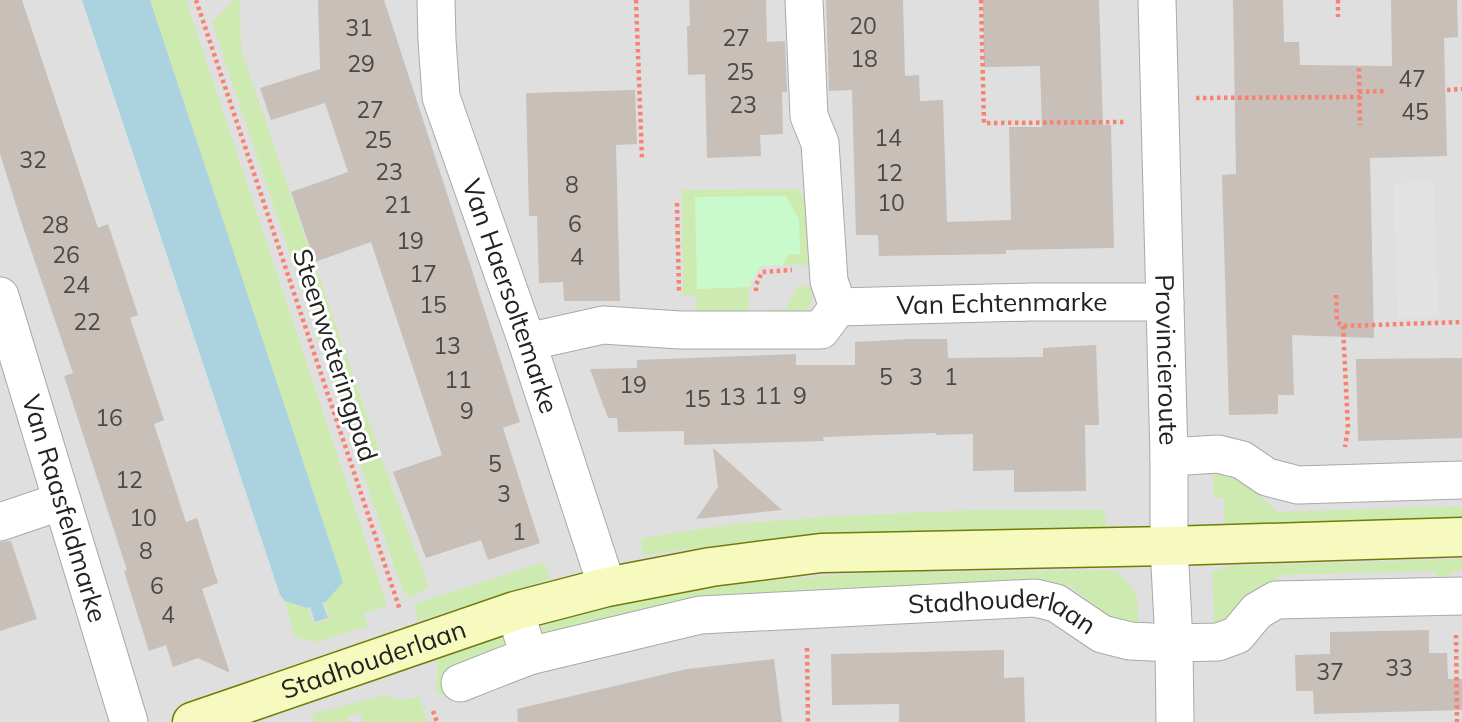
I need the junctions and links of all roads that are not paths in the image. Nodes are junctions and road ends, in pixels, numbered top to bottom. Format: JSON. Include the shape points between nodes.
{"nodes":[{"id":1,"x":436,"y":0,"type":"edge"},
{"id":2,"x":804,"y":0,"type":"edge"},
{"id":3,"x":1157,"y":0,"type":"edge"},
{"id":4,"x":0,"y":296,"type":"edge"},
{"id":5,"x":1165,"y":302,"type":"junction"},
{"id":6,"x":838,"y":307,"type":"junction"},
{"id":7,"x":527,"y":342,"type":"junction"},
{"id":8,"x":1169,"y":457,"type":"junction"},
{"id":9,"x":1462,"y":480,"type":"edge"},
{"id":10,"x":62,"y":501,"type":"junction"},
{"id":11,"x":0,"y":522,"type":"edge"},
{"id":12,"x":1462,"y":537,"type":"edge"},
{"id":13,"x":1169,"y":546,"type":"junction"},
{"id":14,"x":607,"y":587,"type":"junction"},
{"id":15,"x":1459,"y":596,"type":"edge"},
{"id":16,"x":515,"y":611,"type":"junction"},
{"id":17,"x":1174,"y":643,"type":"junction"},
{"id":18,"x":528,"y":656,"type":"junction"},
{"id":19,"x":460,"y":683,"type":"dead end"},
{"id":20,"x":129,"y":722,"type":"edge"},
{"id":21,"x":192,"y":722,"type":"edge"},
{"id":22,"x":1175,"y":722,"type":"edge"}],
"edges":[{"from":1,"to":7,"type":"street","name":"Van Haersoltemarke","via":[[441,97]]},
{"from":2,"to":6,"type":"street","via":[[809,116],[820,143],[829,281]]},
{"from":3,"to":5,"type":"street","name":"Provincieroute"},
{"from":4,"to":10,"type":"street","name":"Van Raasfeldmarke"},
{"from":5,"to":6,"type":"street","name":"Van Echtenmarke"},
{"from":5,"to":8,"type":"street","name":"Provincieroute"},
{"from":6,"to":7,"type":"street","via":[[821,330],[603,325]]},
{"from":7,"to":14,"type":"street","name":"Van Haersoltemarke"},
{"from":8,"to":9,"type":"street","via":[[1218,454],[1242,460],[1267,477],[1297,485]]},
{"from":8,"to":13,"type":"street","name":"Provincieroute"},
{"from":10,"to":11,"type":"street"},
{"from":10,"to":20,"type":"street","name":"Van Raasfeldmarke"},
{"from":12,"to":13,"type":"street","name":"Stadhouderlaan"},
{"from":13,"to":14,"type":"street","name":"Stadhouderlaan","via":[[821,553]]},
{"from":13,"to":17,"type":"street","name":"Provincieroute"},
{"from":14,"to":16,"type":"street","name":"Stadhouderlaan"},
{"from":15,"to":17,"type":"street","name":"Stadhouderlaan","via":[[1276,600],[1257,611],[1237,635],[1218,642]]},
{"from":16,"to":18,"type":"street"},
{"from":16,"to":21,"type":"street","name":"Stadhouderlaan"},
{"from":17,"to":18,"type":"street","name":"Stadhouderlaan","via":[[1102,634],[1056,603],[1035,598],[700,615]]},
{"from":17,"to":22,"type":"street","name":"Provincieroute"},
{"from":18,"to":19,"type":"street","name":"Stadhouderlaan"}]}
